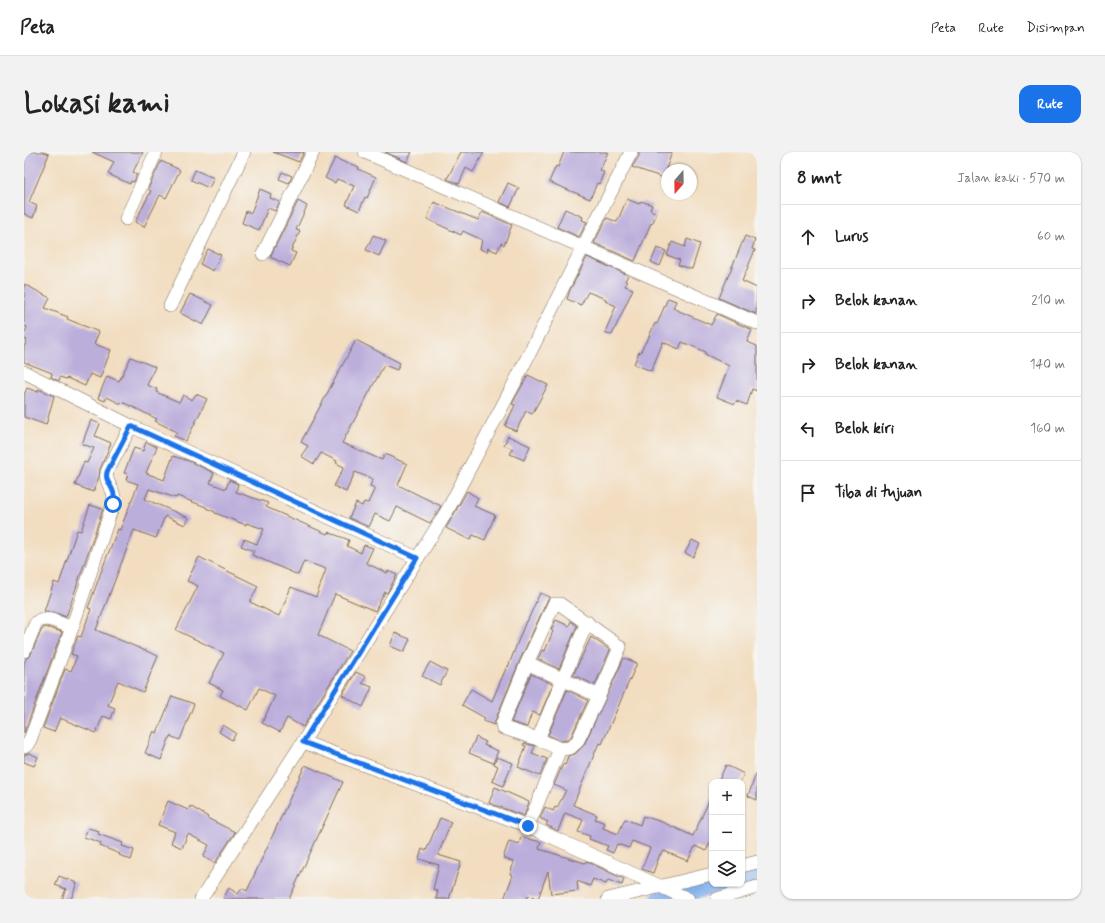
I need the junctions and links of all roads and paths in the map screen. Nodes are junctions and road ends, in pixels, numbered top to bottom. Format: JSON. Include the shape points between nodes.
{"nodes":[{"id":1,"x":156,"y":152,"type":"edge"},
{"id":2,"x":244,"y":152,"type":"edge"},
{"id":3,"x":313,"y":152,"type":"edge"},
{"id":4,"x":365,"y":152,"type":"edge"},
{"id":5,"x":632,"y":152,"type":"edge"},
{"id":6,"x":126,"y":219,"type":"dead end"},
{"id":7,"x":583,"y":246,"type":"junction"},
{"id":8,"x":263,"y":254,"type":"dead end"},
{"id":9,"x":170,"y":306,"type":"dead end"},
{"id":10,"x":757,"y":323,"type":"edge"},
{"id":11,"x":24,"y":372,"type":"edge"},
{"id":12,"x":131,"y":426,"type":"junction"},
{"id":13,"x":417,"y":558,"type":"junction"},
{"id":14,"x":587,"y":622,"type":"junction"},
{"id":15,"x":72,"y":628,"type":"junction"},
{"id":16,"x":24,"y":651,"type":"edge"},
{"id":17,"x":527,"y":663,"type":"junction"},
{"id":18,"x":563,"y":680,"type":"junction"},
{"id":19,"x":599,"y":696,"type":"junction"},
{"id":20,"x":538,"y":739,"type":"junction"},
{"id":21,"x":303,"y":742,"type":"junction"},
{"id":22,"x":24,"y":747,"type":"edge"},
{"id":23,"x":560,"y":749,"type":"junction"},
{"id":24,"x":528,"y":826,"type":"junction"},
{"id":25,"x":757,"y":862,"type":"edge"},
{"id":26,"x":745,"y":865,"type":"edge"},
{"id":27,"x":709,"y":875,"type":"edge"},
{"id":28,"x":757,"y":887,"type":"edge"},
{"id":29,"x":665,"y":888,"type":"junction"},
{"id":30,"x":202,"y":899,"type":"edge"},
{"id":31,"x":608,"y":899,"type":"edge"},
{"id":32,"x":688,"y":899,"type":"edge"},
{"id":33,"x":717,"y":899,"type":"edge"}],
"edges":[{"from":1,"to":6,"type":"street"},
{"from":2,"to":9,"type":"street"},
{"from":3,"to":8,"type":"street"},
{"from":4,"to":7,"type":"street"},
{"from":5,"to":7,"type":"street"},
{"from":7,"to":10,"type":"street"},
{"from":7,"to":13,"type":"street","via":[[447,511]]},
{"from":11,"to":12,"type":"street"},
{"from":12,"to":13,"type":"street"},
{"from":12,"to":15,"type":"street","via":[[107,472],[108,483],[114,491],[113,504]]},
{"from":13,"to":21,"type":"street"},
{"from":14,"to":17,"type":"street","via":[[560,604],[554,604]]},
{"from":14,"to":18,"type":"street"},
{"from":14,"to":19,"type":"street","via":[[620,647]]},
{"from":15,"to":16,"type":"street","via":[[48,619],[40,619]]},
{"from":15,"to":22,"type":"street","via":[[30,740]]},
{"from":17,"to":18,"type":"street"},
{"from":17,"to":20,"type":"street","via":[[502,724],[507,730]]},
{"from":18,"to":19,"type":"street"},
{"from":18,"to":20,"type":"street"},
{"from":19,"to":23,"type":"street","via":[[577,742],[570,748]]},
{"from":20,"to":23,"type":"street"},
{"from":21,"to":24,"type":"street"},
{"from":21,"to":30,"type":"street"},
{"from":23,"to":24,"type":"street"},
{"from":24,"to":29,"type":"street"},
{"from":25,"to":26,"type":"street"},
{"from":27,"to":29,"type":"street"},
{"from":28,"to":33,"type":"street"},
{"from":29,"to":31,"type":"street"},
{"from":29,"to":32,"type":"street"}]}
